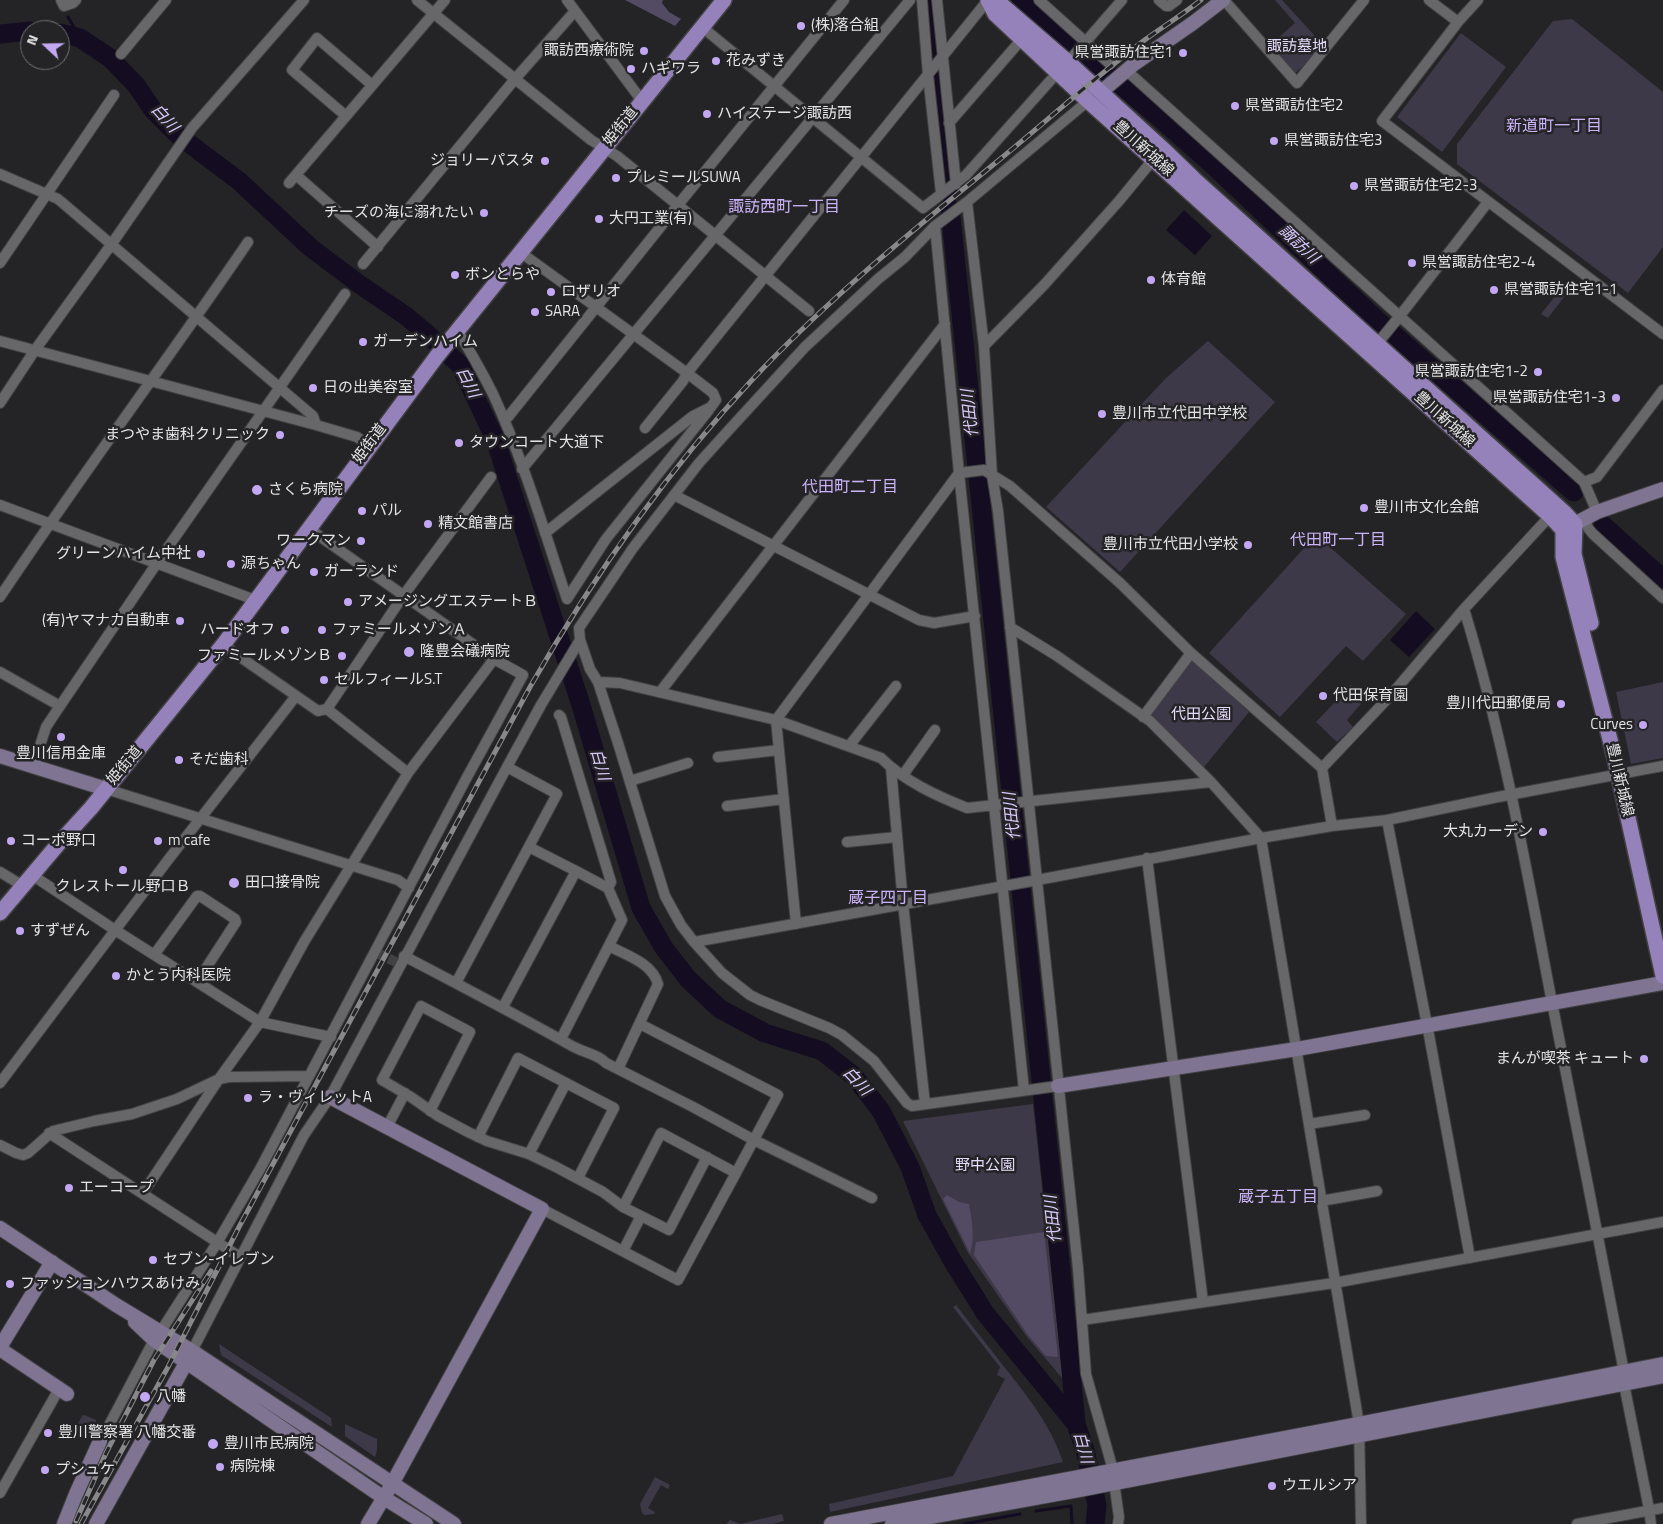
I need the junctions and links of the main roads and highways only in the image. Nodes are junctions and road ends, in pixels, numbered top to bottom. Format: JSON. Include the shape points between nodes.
{"nodes":[{"id":1,"x":724,"y":0,"type":"edge"},
{"id":2,"x":988,"y":0,"type":"edge"},
{"id":3,"x":1066,"y":63,"type":"junction"},
{"id":4,"x":1376,"y":345,"type":"junction"},
{"id":5,"x":1575,"y":524,"type":"junction"},
{"id":6,"x":1623,"y":774,"type":"junction"},
{"id":7,"x":0,"y":914,"type":"edge"},
{"id":8,"x":1663,"y":934,"type":"edge"},
{"id":9,"x":1663,"y":976,"type":"edge"}],
"edges":[{"from":1,"to":7,"type":"main road","name":"姫街道","via":[[437,356],[223,645]]},
{"from":2,"to":3,"type":"main road","name":"豊川新城線","via":[[1003,6]]},
{"from":2,"to":3,"type":"main road","name":"豊川新城線","via":[[995,14],[1022,39]]},
{"from":3,"to":4,"type":"main road","name":"豊川新城線","via":[[1159,154],[1194,179]]},
{"from":4,"to":5,"type":"main road","name":"豊川新城線"},
{"from":4,"to":5,"type":"main road","name":"豊川新城線","via":[[1550,516]]},
{"from":5,"to":6,"type":"main road","name":"豊川新城線","via":[[1563,557]]},
{"from":6,"to":8,"type":"main road","name":"豊川新城線"},
{"from":6,"to":9,"type":"main road","name":"豊川新城線"}]}
